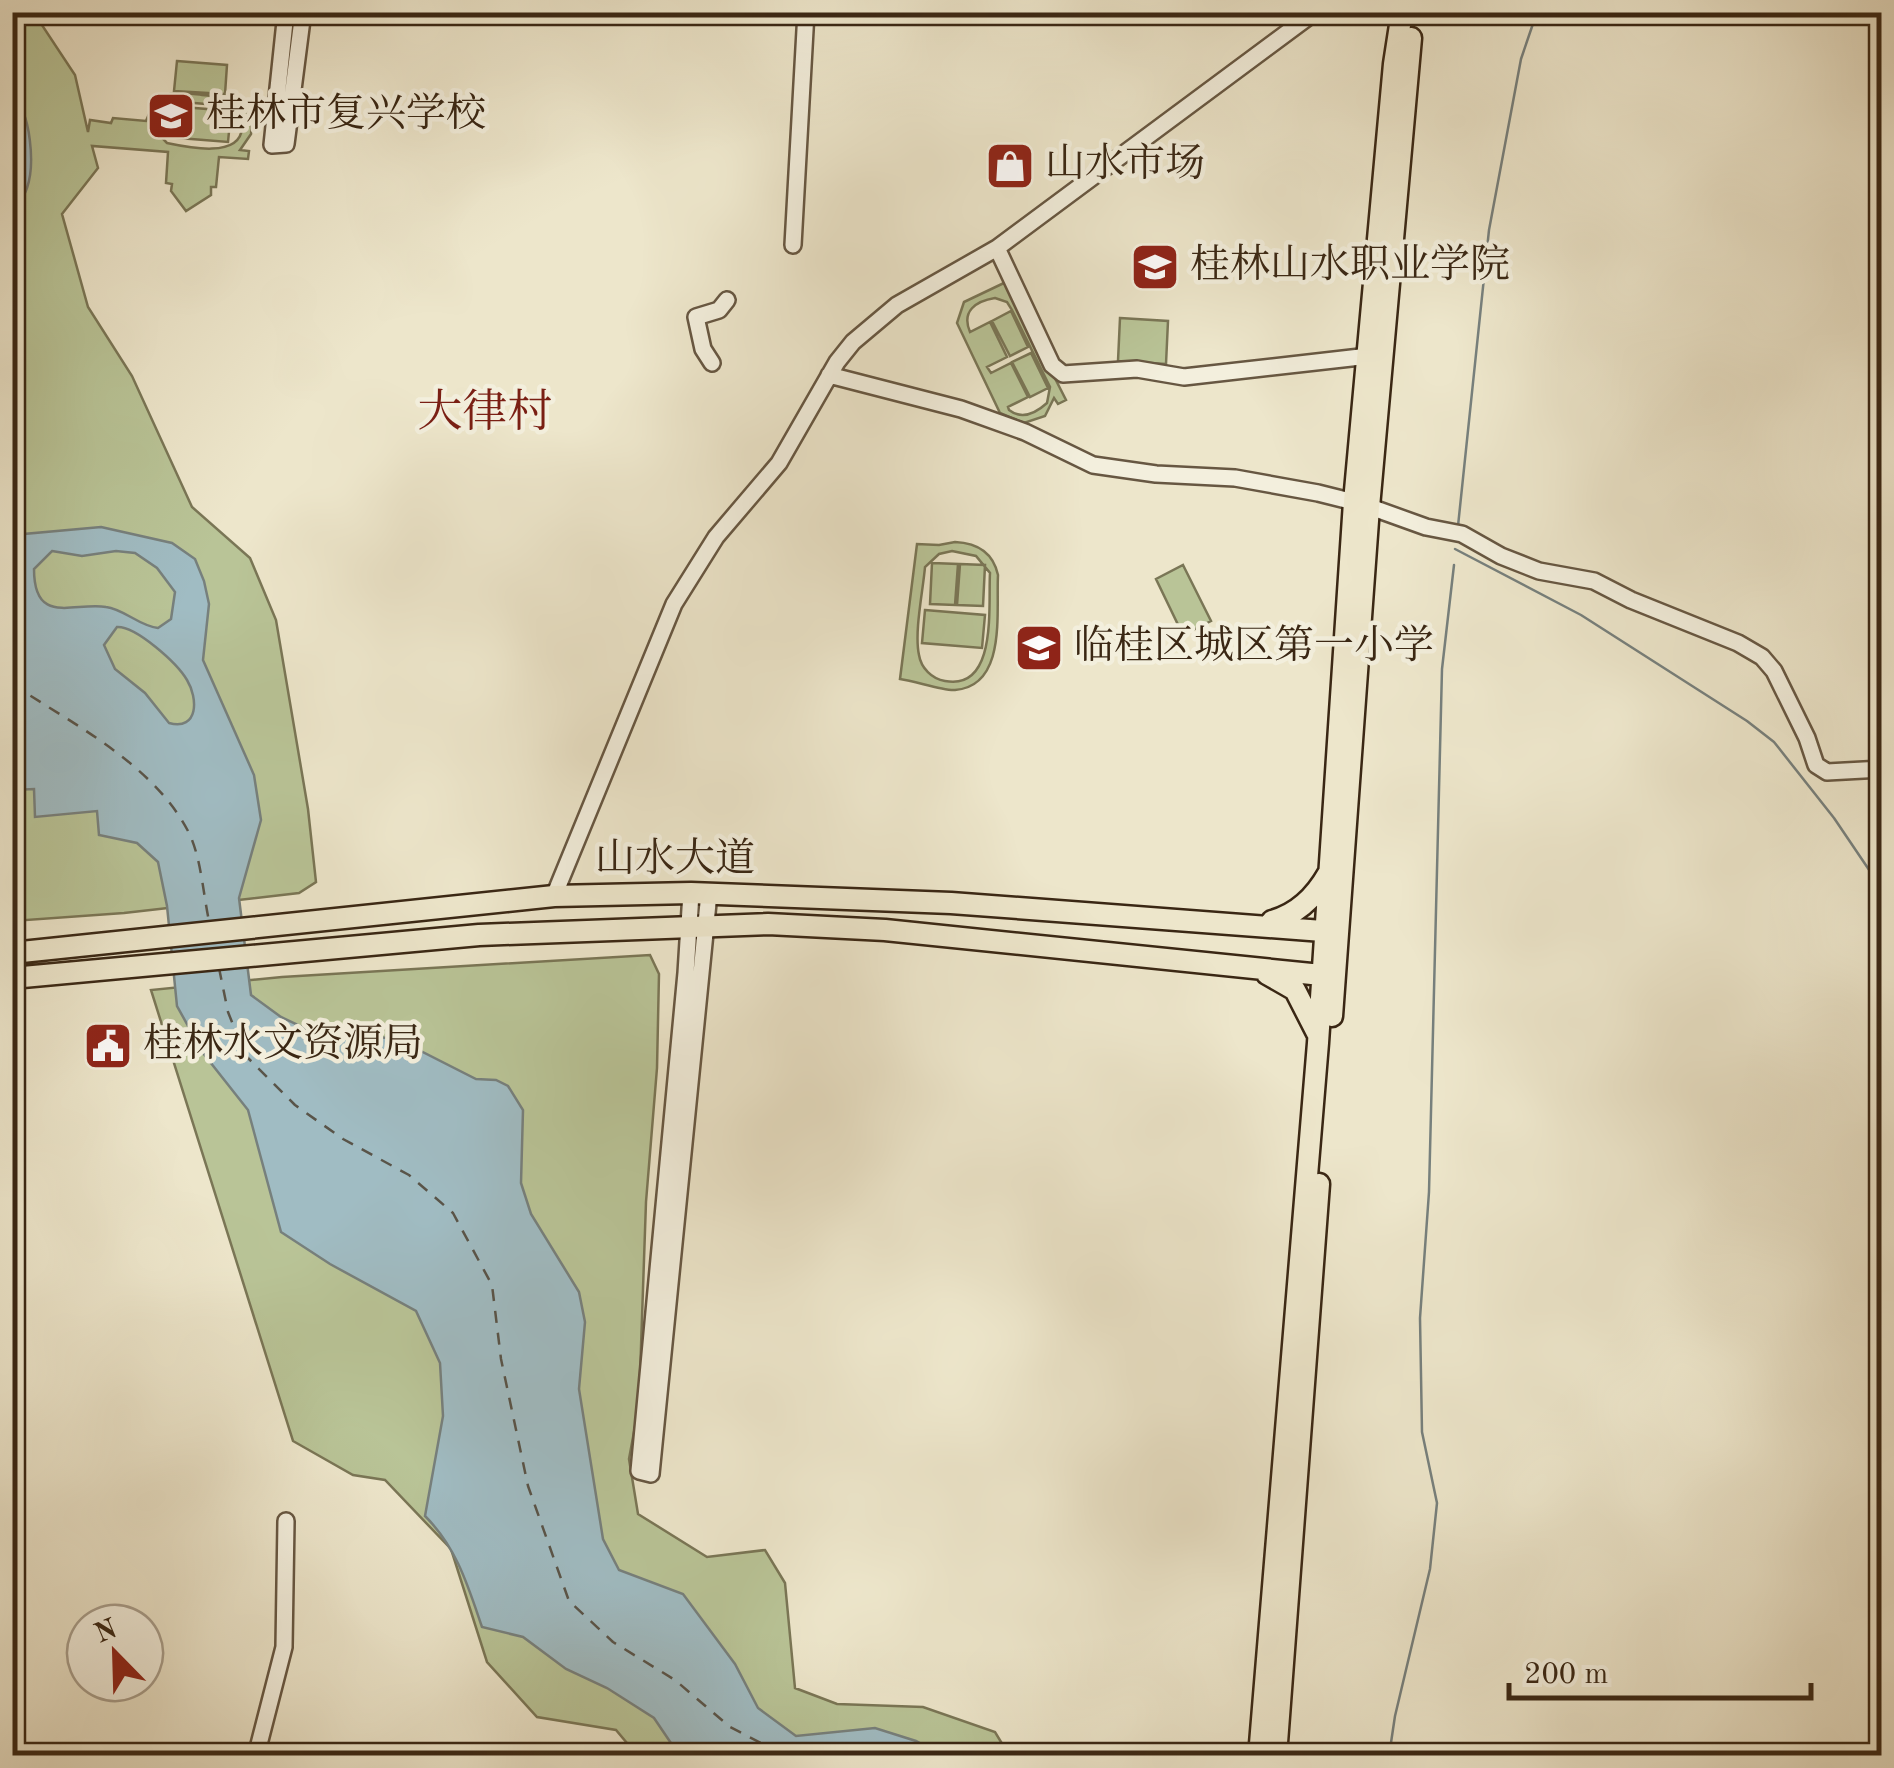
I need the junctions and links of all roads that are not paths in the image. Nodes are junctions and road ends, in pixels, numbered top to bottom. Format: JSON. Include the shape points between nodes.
{"nodes":[{"id":1,"x":286,"y":12,"type":"edge"},
{"id":2,"x":303,"y":12,"type":"edge"},
{"id":3,"x":806,"y":12,"type":"edge"},
{"id":4,"x":1316,"y":12,"type":"edge"},
{"id":5,"x":1402,"y":12,"type":"edge"},
{"id":6,"x":1415,"y":12,"type":"edge"},
{"id":7,"x":793,"y":245,"type":"dead end"},
{"id":8,"x":997,"y":248,"type":"junction"},
{"id":9,"x":726,"y":300,"type":"dead end"},
{"id":10,"x":1369,"y":356,"type":"junction"},
{"id":11,"x":712,"y":363,"type":"dead end"},
{"id":12,"x":829,"y":375,"type":"junction"},
{"id":13,"x":1361,"y":504,"type":"junction"},
{"id":14,"x":1882,"y":768,"type":"edge"},
{"id":15,"x":1329,"y":872,"type":"junction"},
{"id":16,"x":700,"y":893,"type":"junction"},
{"id":17,"x":554,"y":896,"type":"junction"},
{"id":18,"x":1261,"y":924,"type":"junction"},
{"id":19,"x":697,"y":927,"type":"junction"},
{"id":20,"x":1332,"y":931,"type":"junction"},
{"id":21,"x":12,"y":953,"type":"edge"},
{"id":22,"x":1256,"y":969,"type":"junction"},
{"id":23,"x":1329,"y":976,"type":"junction"},
{"id":24,"x":12,"y":978,"type":"edge"},
{"id":25,"x":1318,"y":1035,"type":"junction"},
{"id":26,"x":286,"y":1521,"type":"dead end"},
{"id":27,"x":256,"y":1756,"type":"edge"},
{"id":28,"x":1259,"y":1756,"type":"edge"},
{"id":29,"x":1276,"y":1756,"type":"edge"}],
"edges":[{"from":1,"to":2,"type":"street","via":[[272,145],[286,144]]},
{"from":3,"to":7,"type":"street"},
{"from":4,"to":8,"type":"street"},
{"from":5,"to":10,"type":"main road"},
{"from":6,"to":13,"type":"main road"},
{"from":8,"to":10,"type":"street","via":[[1052,365],[1063,374],[1136,370],[1184,378]]},
{"from":8,"to":12,"type":"street","via":[[888,312],[852,342]]},
{"from":9,"to":11,"type":"street","via":[[719,310],[696,317]]},
{"from":10,"to":13,"type":"main road"},
{"from":12,"to":13,"type":"street","via":[[961,409],[1100,467],[1251,480]]},
{"from":12,"to":17,"type":"street","via":[[779,462],[716,537],[674,604]]},
{"from":13,"to":14,"type":"street","via":[[1465,535],[1533,569],[1594,581],[1738,643],[1774,671],[1816,766],[1844,773]]},
{"from":13,"to":15,"type":"main road"},
{"from":13,"to":20,"type":"main road"},
{"from":15,"to":18,"type":"main road","via":[[1296,912]]},
{"from":15,"to":20,"type":"main road"},
{"from":16,"to":17,"type":"main road","name":"山水大道"},
{"from":16,"to":18,"type":"main road","name":"山水大道"},
{"from":16,"to":19,"type":"street"},
{"from":17,"to":21,"type":"main road","name":"山水大道"},
{"from":18,"to":20,"type":"main road","name":"山水大道"},
{"from":19,"to":19,"type":"street","via":[[639,1471],[651,1474]]},
{"from":19,"to":22,"type":"main road","name":"山水大道","via":[[885,930]]},
{"from":19,"to":24,"type":"main road","name":"山水大道","via":[[479,935]]},
{"from":20,"to":23,"type":"main road"},
{"from":22,"to":23,"type":"main road","name":"山水大道"},
{"from":22,"to":25,"type":"main road","via":[[1295,990]]},
{"from":23,"to":25,"type":"main road"},
{"from":23,"to":29,"type":"main road"},
{"from":25,"to":28,"type":"main road"},
{"from":26,"to":27,"type":"street","via":[[284,1647]]}]}
